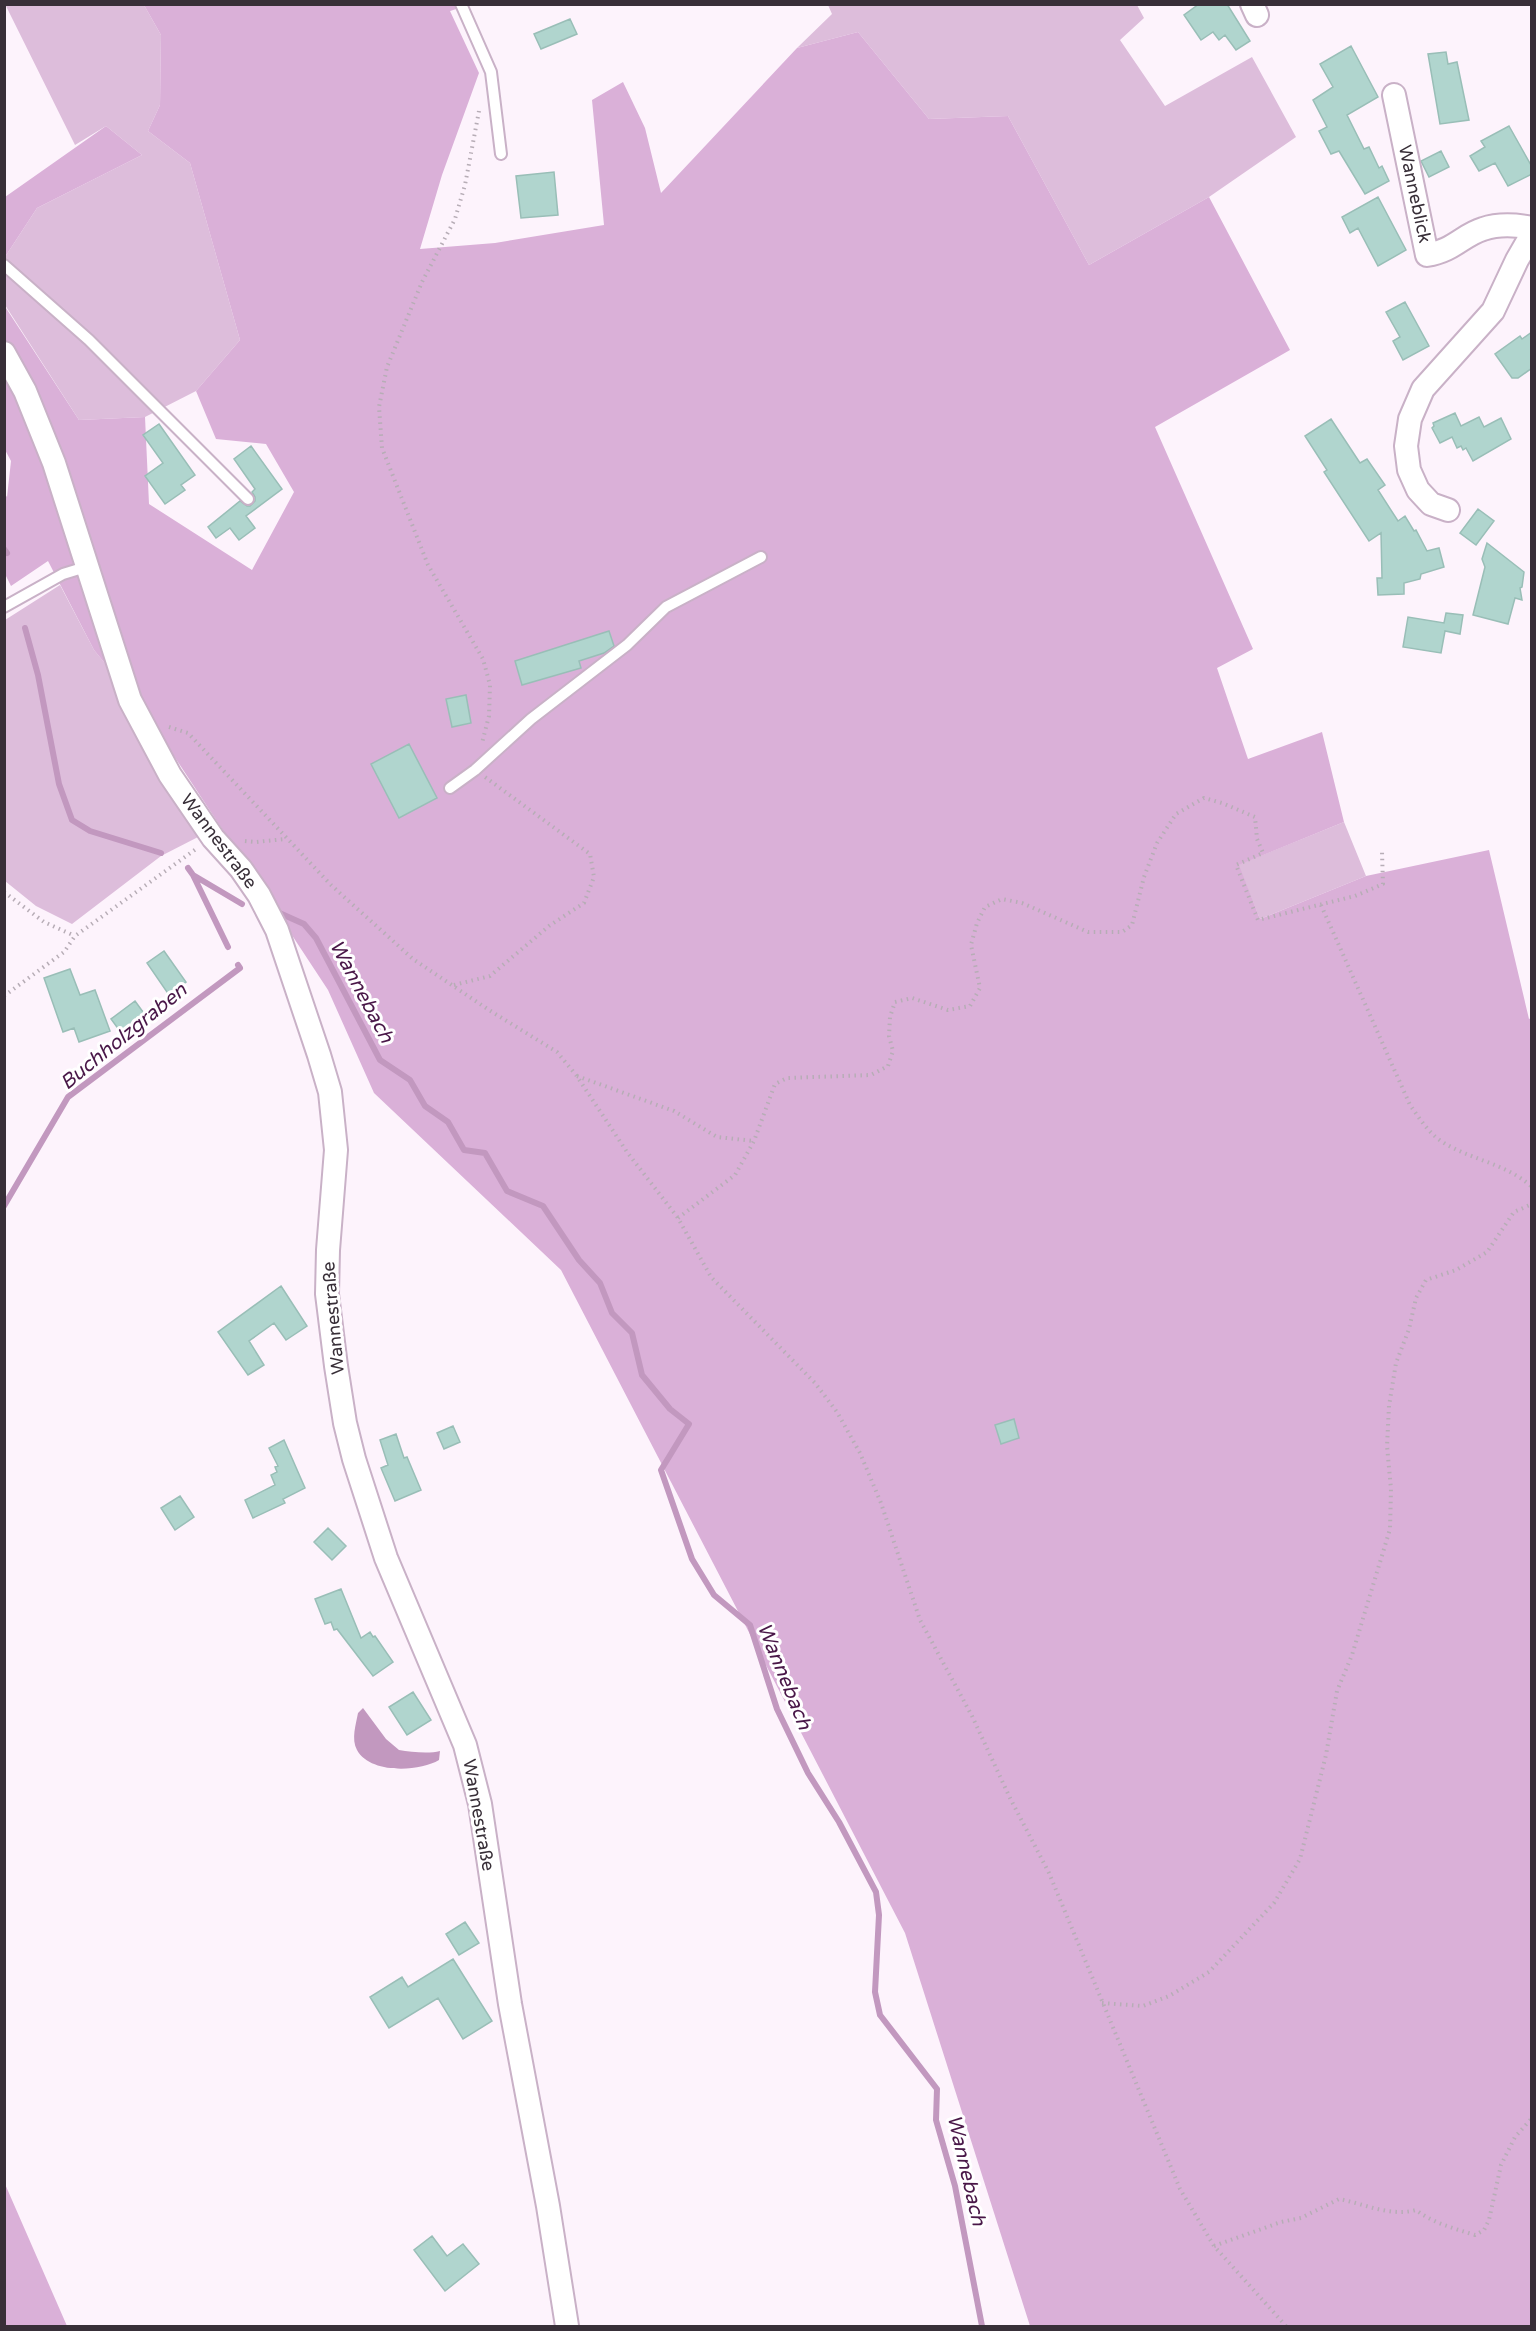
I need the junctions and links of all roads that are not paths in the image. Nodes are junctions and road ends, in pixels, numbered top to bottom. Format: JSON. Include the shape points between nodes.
{"nodes":[{"id":1,"x":461,"y":4,"type":"edge"},
{"id":2,"x":1394,"y":95,"type":"dead end"},
{"id":3,"x":501,"y":154,"type":"dead end"},
{"id":4,"x":1532,"y":228,"type":"edge"},
{"id":5,"x":1532,"y":234,"type":"edge"},
{"id":6,"x":4,"y":264,"type":"edge"},
{"id":7,"x":4,"y":353,"type":"edge"},
{"id":8,"x":248,"y":499,"type":"dead end"},
{"id":9,"x":1448,"y":510,"type":"dead end"},
{"id":10,"x":761,"y":557,"type":"dead end"},
{"id":11,"x":89,"y":566,"type":"junction"},
{"id":12,"x":4,"y":607,"type":"edge"},
{"id":13,"x":450,"y":788,"type":"dead end"},
{"id":14,"x":567,"y":2326,"type":"edge"}],
"edges":[{"from":1,"to":3,"type":"lane","via":[[491,72]]},
{"from":2,"to":4,"type":"street","name":"Wanneblick","via":[[1427,255],[1441,253],[1483,229],[1517,225]]},
{"from":5,"to":9,"type":"street","via":[[1493,311],[1423,389],[1410,419],[1406,446],[1409,470],[1418,490],[1431,504]]},
{"from":6,"to":8,"type":"lane","via":[[89,340]]},
{"from":7,"to":11,"type":"street","name":"Wannestraße","via":[[25,391],[54,463]]},
{"from":10,"to":13,"type":"lane","via":[[666,607],[627,645]]},
{"from":11,"to":12,"type":"lane","via":[[63,574]]},
{"from":11,"to":14,"type":"street","name":"Wannestraße","via":[[130,700],[142,726],[213,838],[259,895],[277,930],[330,1092],[336,1150],[327,1294],[345,1423],[386,1558],[465,1745],[473,1775]]}]}
